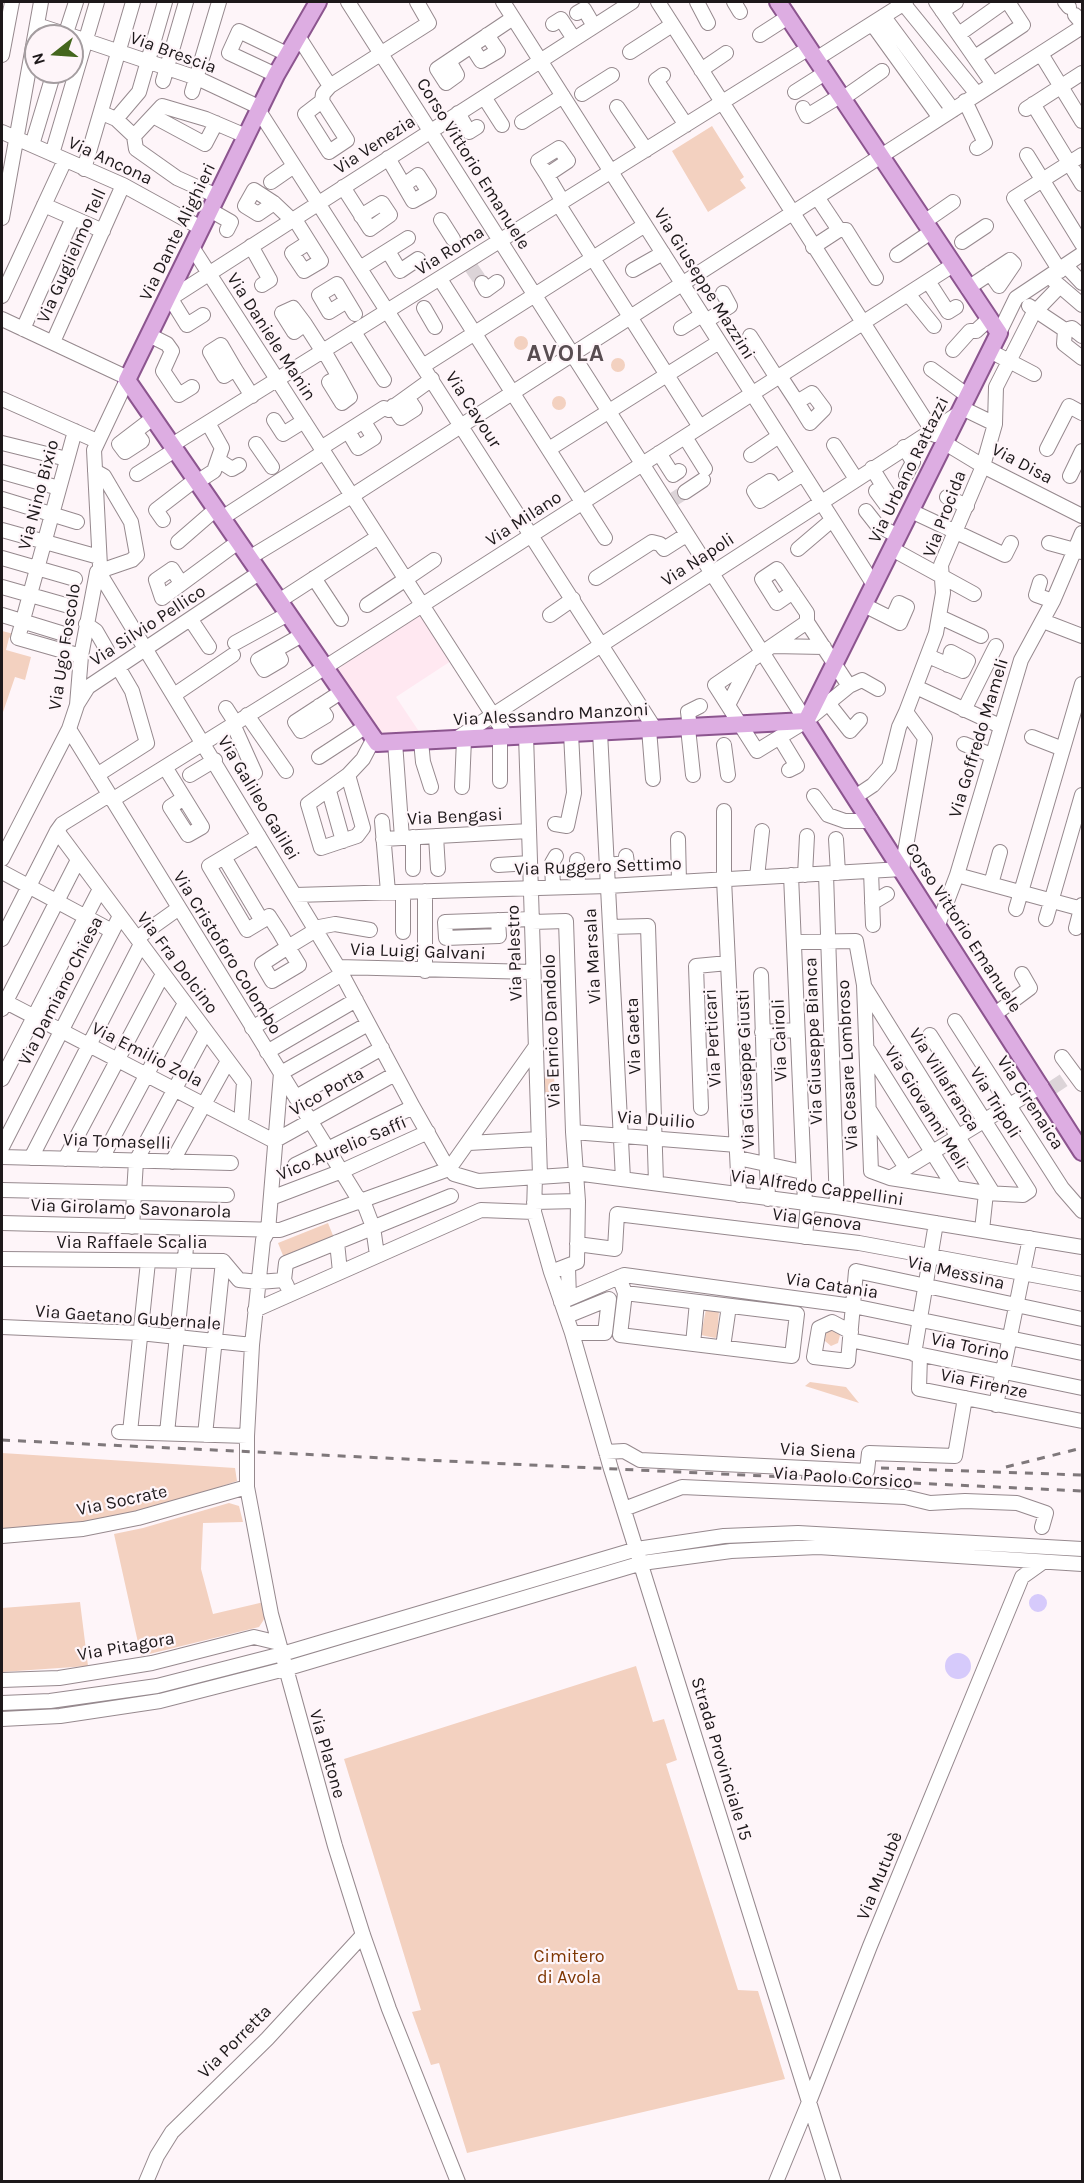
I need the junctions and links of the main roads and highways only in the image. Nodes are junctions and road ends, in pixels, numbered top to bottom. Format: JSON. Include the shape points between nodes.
{"nodes":[{"id":1,"x":318,"y":2,"type":"edge"},
{"id":2,"x":778,"y":2,"type":"edge"},
{"id":3,"x":808,"y":723,"type":"junction"},
{"id":4,"x":369,"y":733,"type":"joint"},
{"id":5,"x":1083,"y":1152,"type":"edge"}],
"edges":[{"from":1,"to":4,"type":"main road","name":"Via Dante Alighieri","via":[[276,75],[128,379],[219,513],[235,544],[249,558],[253,578],[283,607]]},
{"from":2,"to":3,"type":"main road","name":"Via Urbano Rattazzi","via":[[844,102],[884,154],[927,227],[953,253],[968,288],[999,333],[864,605],[832,655]]},
{"from":3,"to":4,"type":"main road","name":"Via Alessandro Manzoni","via":[[727,731],[652,729],[377,743]]},
{"from":3,"to":5,"type":"main road","name":"Corso Vittorio Emanuele"}]}
